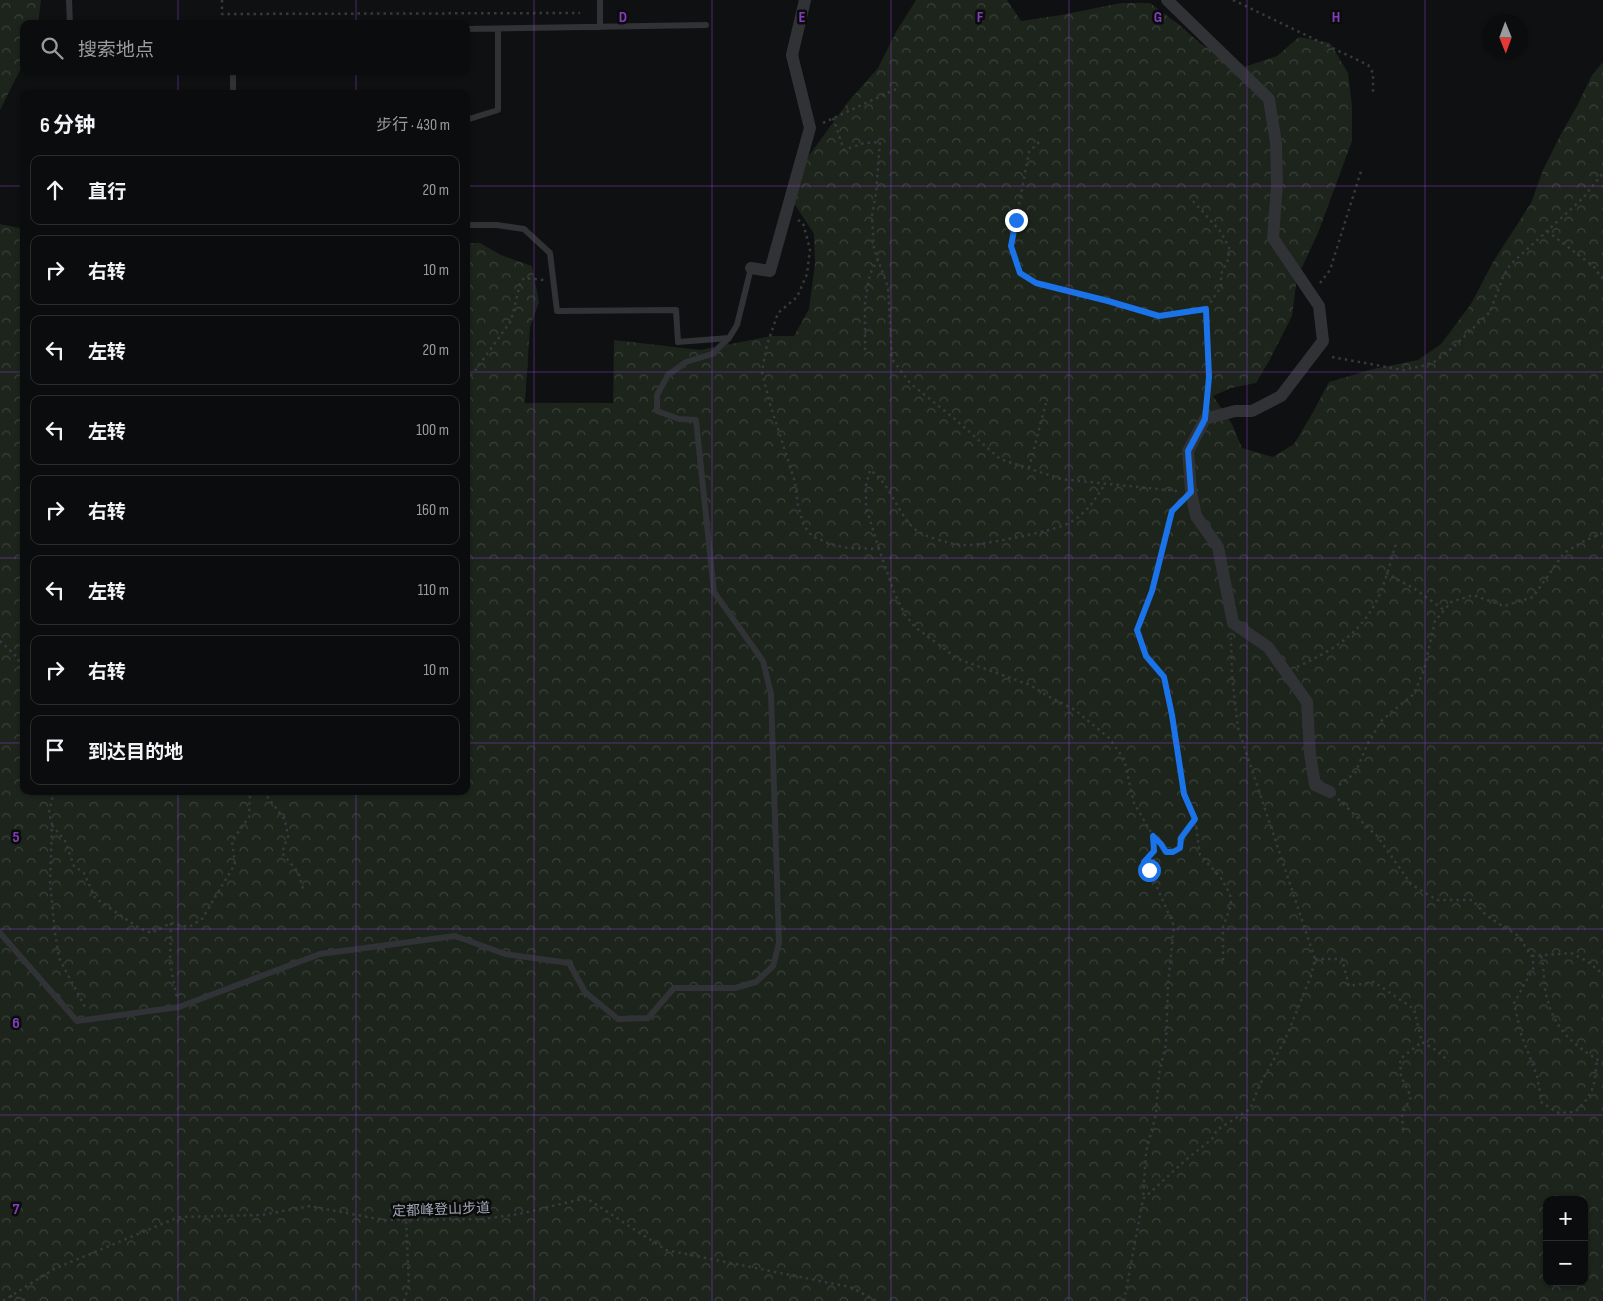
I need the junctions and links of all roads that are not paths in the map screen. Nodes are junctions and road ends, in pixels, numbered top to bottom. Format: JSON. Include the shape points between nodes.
{"nodes":[{"id":1,"x":69,"y":0,"type":"edge"},
{"id":2,"x":600,"y":0,"type":"edge"},
{"id":3,"x":805,"y":0,"type":"edge"},
{"id":4,"x":1167,"y":0,"type":"edge"},
{"id":5,"x":70,"y":20,"type":"edge"},
{"id":6,"x":706,"y":25,"type":"dead end"},
{"id":7,"x":600,"y":27,"type":"junction"},
{"id":8,"x":470,"y":29,"type":"edge"},
{"id":9,"x":498,"y":29,"type":"junction"},
{"id":10,"x":233,"y":75,"type":"edge"},
{"id":11,"x":233,"y":90,"type":"edge"},
{"id":12,"x":470,"y":119,"type":"edge"},
{"id":13,"x":470,"y":225,"type":"edge"},
{"id":14,"x":751,"y":268,"type":"joint"},
{"id":15,"x":729,"y":338,"type":"junction"},
{"id":16,"x":1330,"y":792,"type":"road end"},
{"id":17,"x":0,"y":933,"type":"edge"}],
"edges":[{"from":1,"to":5,"type":"lane"},
{"from":2,"to":7,"type":"lane"},
{"from":3,"to":14,"type":"street","via":[[792,55],[810,128],[770,271]]},
{"from":4,"to":16,"type":"street","via":[[1269,99],[1277,168],[1273,238],[1319,306],[1323,341],[1281,396],[1252,410],[1205,419],[1188,451],[1196,516],[1218,547],[1233,623],[1268,648],[1307,702],[1315,785]]},
{"from":6,"to":7,"type":"lane"},
{"from":7,"to":9,"type":"lane"},
{"from":8,"to":9,"type":"lane"},
{"from":9,"to":12,"type":"lane","via":[[498,110]]},
{"from":10,"to":11,"type":"lane"},
{"from":13,"to":15,"type":"lane","via":[[524,229],[550,253],[557,311],[676,310],[678,342]]},
{"from":14,"to":15,"type":"lane","via":[[737,325]]},
{"from":15,"to":17,"type":"lane","via":[[712,354],[686,362],[668,375],[657,396],[657,411],[679,419],[696,420],[714,592],[763,661],[771,694],[779,943],[774,966],[756,982],[735,988],[674,988],[648,1018],[618,1019],[585,992],[570,963],[505,954],[455,936],[320,954],[179,1007],[77,1021]]}]}
